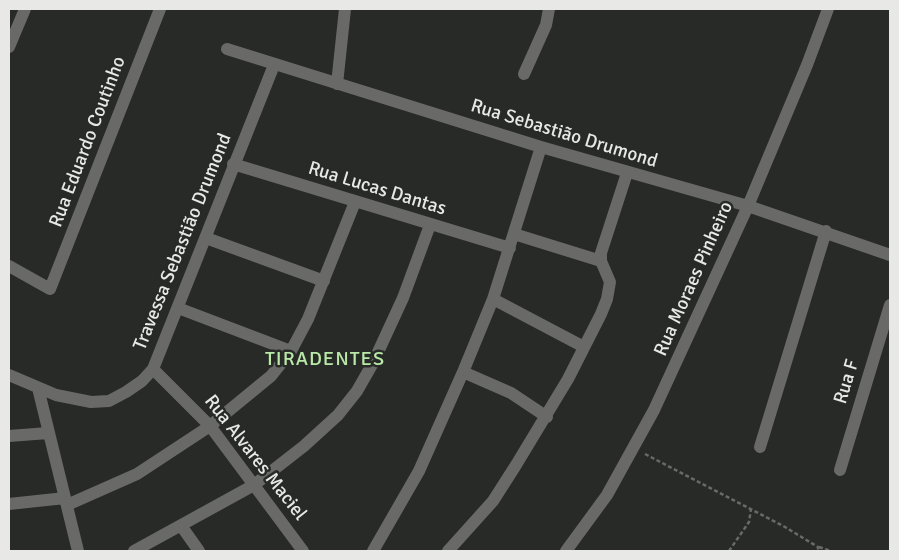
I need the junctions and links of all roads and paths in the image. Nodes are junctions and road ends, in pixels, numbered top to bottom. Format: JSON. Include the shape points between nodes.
{"nodes":[{"id":1,"x":26,"y":9,"type":"edge"},
{"id":2,"x":160,"y":9,"type":"edge"},
{"id":3,"x":345,"y":9,"type":"edge"},
{"id":4,"x":549,"y":9,"type":"edge"},
{"id":5,"x":828,"y":9,"type":"edge"},
{"id":6,"x":9,"y":47,"type":"edge"},
{"id":7,"x":227,"y":49,"type":"dead end"},
{"id":8,"x":274,"y":65,"type":"junction"},
{"id":9,"x":524,"y":74,"type":"dead end"},
{"id":10,"x":337,"y":84,"type":"junction"},
{"id":11,"x":541,"y":147,"type":"junction"},
{"id":12,"x":233,"y":164,"type":"junction"},
{"id":13,"x":627,"y":172,"type":"junction"},
{"id":14,"x":355,"y":202,"type":"junction"},
{"id":15,"x":748,"y":206,"type":"junction"},
{"id":16,"x":430,"y":225,"type":"junction"},
{"id":17,"x":826,"y":231,"type":"junction"},
{"id":18,"x":514,"y":234,"type":"junction"},
{"id":19,"x":206,"y":238,"type":"junction"},
{"id":20,"x":510,"y":248,"type":"junction"},
{"id":21,"x":890,"y":255,"type":"edge"},
{"id":22,"x":601,"y":261,"type":"junction"},
{"id":23,"x":9,"y":266,"type":"edge"},
{"id":24,"x":324,"y":281,"type":"junction"},
{"id":25,"x":493,"y":299,"type":"junction"},
{"id":26,"x":890,"y":305,"type":"edge"},
{"id":27,"x":178,"y":308,"type":"junction"},
{"id":28,"x":584,"y":347,"type":"junction"},
{"id":29,"x":291,"y":351,"type":"junction"},
{"id":30,"x":153,"y":368,"type":"junction"},
{"id":31,"x":463,"y":372,"type":"junction"},
{"id":32,"x":9,"y":375,"type":"edge"},
{"id":33,"x":38,"y":388,"type":"junction"},
{"id":34,"x":547,"y":417,"type":"junction"},
{"id":35,"x":210,"y":426,"type":"junction"},
{"id":36,"x":48,"y":433,"type":"junction"},
{"id":37,"x":9,"y":436,"type":"edge"},
{"id":38,"x":760,"y":447,"type":"dead end"},
{"id":39,"x":634,"y":449,"type":"junction"},
{"id":40,"x":840,"y":470,"type":"dead end"},
{"id":41,"x":254,"y":485,"type":"junction"},
{"id":42,"x":66,"y":501,"type":"junction"},
{"id":43,"x":9,"y":504,"type":"edge"},
{"id":44,"x":751,"y":510,"type":"junction"},
{"id":45,"x":182,"y":527,"type":"junction"},
{"id":46,"x":818,"y":547,"type":"junction"},
{"id":47,"x":78,"y":551,"type":"edge"},
{"id":48,"x":134,"y":551,"type":"edge"},
{"id":49,"x":199,"y":551,"type":"edge"},
{"id":50,"x":303,"y":551,"type":"edge"},
{"id":51,"x":373,"y":551,"type":"edge"},
{"id":52,"x":448,"y":551,"type":"edge"},
{"id":53,"x":566,"y":551,"type":"edge"},
{"id":54,"x":729,"y":551,"type":"edge"},
{"id":55,"x":818,"y":551,"type":"edge"},
{"id":56,"x":831,"y":551,"type":"edge"}],
"edges":[{"from":1,"to":6,"type":"street"},
{"from":2,"to":23,"type":"street","name":"Rua Eduardo Coutinho","via":[[50,290]]},
{"from":3,"to":10,"type":"street"},
{"from":4,"to":9,"type":"street","via":[[546,25]]},
{"from":5,"to":15,"type":"street","name":"Rua Moraes Pinheiro"},
{"from":7,"to":8,"type":"street","name":"Rua Sebastião Drumond"},
{"from":8,"to":10,"type":"street","name":"Rua Sebastião Drumond"},
{"from":8,"to":12,"type":"street","name":"Travessa Sebastião Drumond"},
{"from":10,"to":11,"type":"street","name":"Rua Sebastião Drumond"},
{"from":11,"to":13,"type":"street","name":"Rua Sebastião Drumond"},
{"from":11,"to":18,"type":"street"},
{"from":12,"to":14,"type":"street","name":"Rua Lucas Dantas"},
{"from":12,"to":19,"type":"street","name":"Travessa Sebastião Drumond"},
{"from":13,"to":15,"type":"street","name":"Rua Sebastião Drumond"},
{"from":13,"to":22,"type":"street","via":[[606,234]]},
{"from":14,"to":16,"type":"street","name":"Rua Lucas Dantas"},
{"from":14,"to":24,"type":"street"},
{"from":15,"to":17,"type":"street","name":"Rua Sebastião Drumond"},
{"from":15,"to":39,"type":"street","name":"Rua Moraes Pinheiro"},
{"from":16,"to":20,"type":"street","name":"Rua Lucas Dantas"},
{"from":16,"to":41,"type":"street","via":[[387,334],[356,391],[338,415]]},
{"from":17,"to":21,"type":"street","name":"Rua Sebastião Drumond"},
{"from":17,"to":38,"type":"street"},
{"from":18,"to":20,"type":"street"},
{"from":18,"to":22,"type":"street"},
{"from":19,"to":24,"type":"street"},
{"from":19,"to":27,"type":"street","name":"Travessa Sebastião Drumond"},
{"from":20,"to":25,"type":"street"},
{"from":22,"to":28,"type":"street","via":[[610,282],[609,292]]},
{"from":24,"to":29,"type":"street"},
{"from":25,"to":28,"type":"street"},
{"from":25,"to":31,"type":"street"},
{"from":26,"to":40,"type":"street","name":"Rua F"},
{"from":27,"to":29,"type":"street"},
{"from":27,"to":30,"type":"street","name":"Travessa Sebastião Drumond"},
{"from":28,"to":34,"type":"street"},
{"from":29,"to":35,"type":"street","via":[[271,376]]},
{"from":30,"to":33,"type":"street","name":"Travessa Sebastião Drumond","via":[[142,381],[109,401],[75,401]]},
{"from":30,"to":35,"type":"street","name":"Rua Alvares Maciel"},
{"from":31,"to":34,"type":"street","via":[[511,393]]},
{"from":31,"to":51,"type":"street","via":[[419,471]]},
{"from":32,"to":33,"type":"street","name":"Travessa Sebastião Drumond"},
{"from":33,"to":36,"type":"street"},
{"from":34,"to":52,"type":"street","via":[[493,501]]},
{"from":35,"to":41,"type":"street","name":"Rua Alvares Maciel"},
{"from":35,"to":42,"type":"street","via":[[137,474]]},
{"from":36,"to":37,"type":"street"},
{"from":36,"to":42,"type":"street"},
{"from":39,"to":44,"type":"path"},
{"from":39,"to":53,"type":"street","name":"Rua Moraes Pinheiro","via":[[607,496]]},
{"from":41,"to":45,"type":"street"},
{"from":41,"to":50,"type":"street","name":"Rua Alvares Maciel"},
{"from":42,"to":43,"type":"street"},
{"from":42,"to":47,"type":"street"},
{"from":44,"to":46,"type":"path"},
{"from":44,"to":54,"type":"path","via":[[749,522]]},
{"from":45,"to":48,"type":"street"},
{"from":45,"to":49,"type":"street"},
{"from":46,"to":55,"type":"path"},
{"from":46,"to":56,"type":"path"}]}
